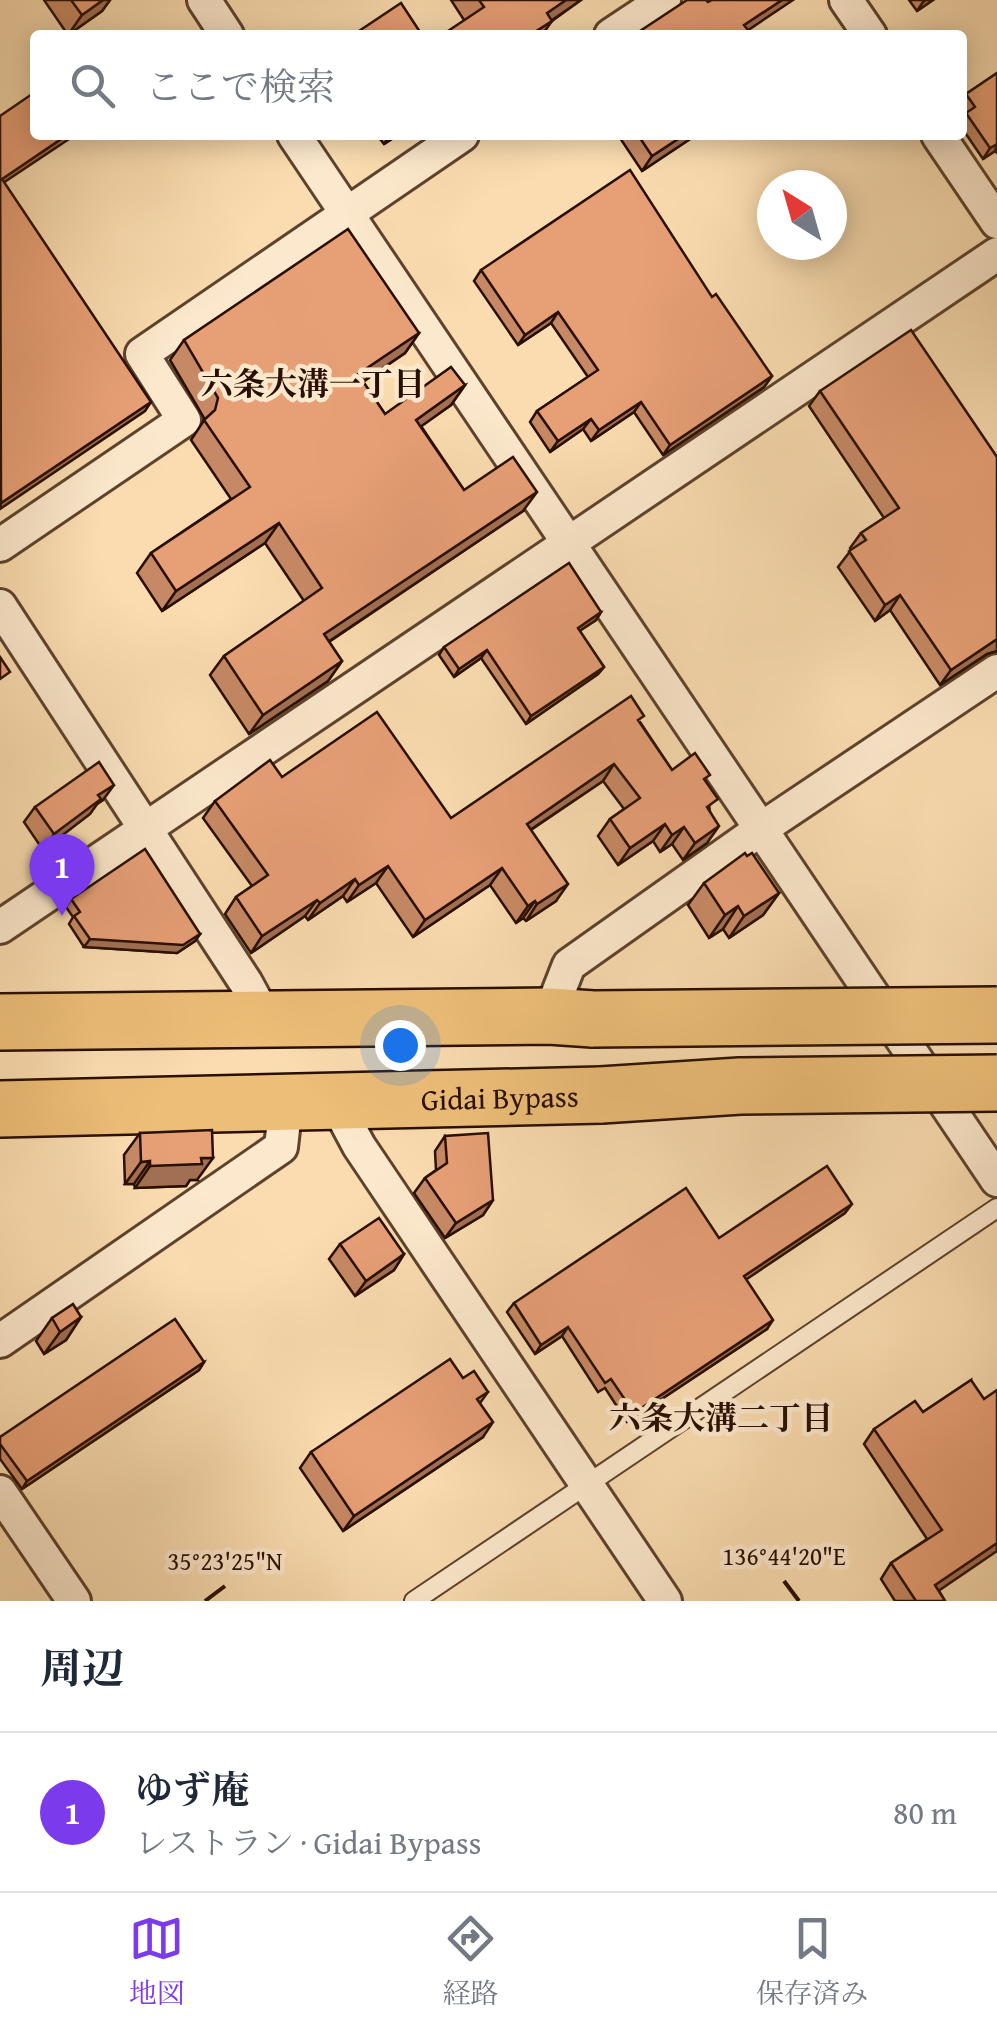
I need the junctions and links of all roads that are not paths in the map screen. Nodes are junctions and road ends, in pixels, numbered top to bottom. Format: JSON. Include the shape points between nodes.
{"nodes":[{"id":1,"x":204,"y":0,"type":"edge"},
{"id":2,"x":664,"y":0,"type":"edge"},
{"id":3,"x":846,"y":0,"type":"edge"},
{"id":4,"x":224,"y":30,"type":"edge"},
{"id":5,"x":619,"y":30,"type":"edge"},
{"id":6,"x":867,"y":30,"type":"edge"},
{"id":7,"x":297,"y":140,"type":"edge"},
{"id":8,"x":454,"y":140,"type":"edge"},
{"id":9,"x":941,"y":140,"type":"edge"},
{"id":10,"x":346,"y":212,"type":"junction"},
{"id":11,"x":997,"y":222,"type":"edge"},
{"id":12,"x":997,"y":254,"type":"edge"},
{"id":13,"x":568,"y":543,"type":"junction"},
{"id":14,"x":0,"y":545,"type":"edge"},
{"id":15,"x":0,"y":606,"type":"edge"},
{"id":16,"x":997,"y":671,"type":"edge"},
{"id":17,"x":146,"y":828,"type":"junction"},
{"id":18,"x":761,"y":829,"type":"junction"},
{"id":19,"x":0,"y":926,"type":"edge"},
{"id":20,"x":997,"y":1014,"type":"edge"},
{"id":21,"x":264,"y":1018,"type":"junction"},
{"id":22,"x":571,"y":1018,"type":"junction"},
{"id":23,"x":0,"y":1022,"type":"edge"},
{"id":24,"x":997,"y":1082,"type":"edge"},
{"id":25,"x":311,"y":1103,"type":"junction"},
{"id":26,"x":0,"y":1109,"type":"edge"},
{"id":27,"x":997,"y":1180,"type":"edge"},
{"id":28,"x":997,"y":1208,"type":"edge"},
{"id":29,"x":0,"y":1341,"type":"edge"},
{"id":30,"x":587,"y":1485,"type":"junction"},
{"id":31,"x":0,"y":1492,"type":"edge"},
{"id":32,"x":74,"y":1601,"type":"edge"},
{"id":33,"x":414,"y":1601,"type":"edge"},
{"id":34,"x":665,"y":1601,"type":"edge"}],
"edges":[{"from":1,"to":4,"type":"street"},
{"from":2,"to":5,"type":"street"},
{"from":3,"to":6,"type":"street"},
{"from":7,"to":10,"type":"street"},
{"from":8,"to":10,"type":"street"},
{"from":9,"to":11,"type":"street"},
{"from":10,"to":13,"type":"street"},
{"from":10,"to":14,"type":"street","via":[[142,354],[184,420]]},
{"from":12,"to":13,"type":"street"},
{"from":13,"to":17,"type":"street"},
{"from":13,"to":18,"type":"street"},
{"from":15,"to":17,"type":"street"},
{"from":16,"to":18,"type":"street"},
{"from":17,"to":19,"type":"street"},
{"from":17,"to":21,"type":"street"},
{"from":18,"to":22,"type":"street","via":[[569,964]]},
{"from":18,"to":27,"type":"street"},
{"from":20,"to":22,"type":"highway","bridge":true},
{"from":21,"to":22,"type":"highway"},
{"from":21,"to":23,"type":"highway"},
{"from":24,"to":25,"type":"highway","name":"Gidai Bypass","bridge":true},
{"from":25,"to":26,"type":"highway","name":"Gidai Bypass"},
{"from":25,"to":29,"type":"street","via":[[281,1148]]},
{"from":25,"to":30,"type":"street","via":[[359,1146]]},
{"from":28,"to":30,"type":"lane"},
{"from":30,"to":33,"type":"lane"},
{"from":30,"to":34,"type":"street"},
{"from":31,"to":32,"type":"street"}]}
